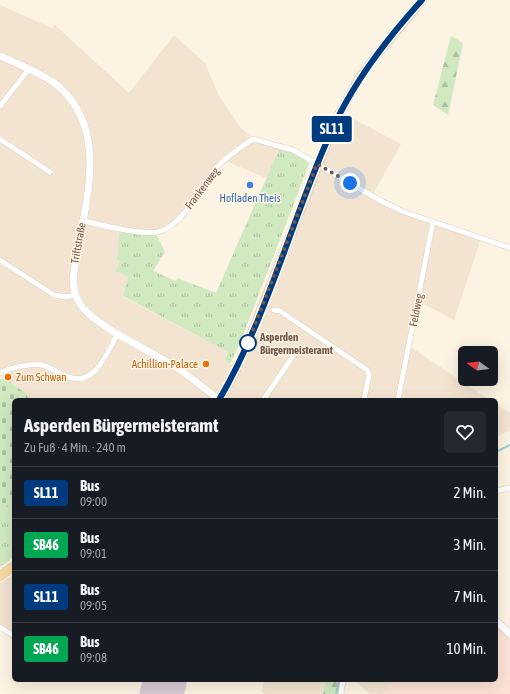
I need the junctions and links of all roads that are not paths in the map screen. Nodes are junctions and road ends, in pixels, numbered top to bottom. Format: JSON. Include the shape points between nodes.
{"nodes":[{"id":1,"x":422,"y":0,"type":"edge"},
{"id":2,"x":0,"y":56,"type":"edge"},
{"id":3,"x":29,"y":69,"type":"junction"},
{"id":4,"x":0,"y":106,"type":"edge"},
{"id":5,"x":0,"y":139,"type":"edge"},
{"id":6,"x":317,"y":164,"type":"junction"},
{"id":7,"x":50,"y":172,"type":"dead end"},
{"id":8,"x":82,"y":220,"type":"junction"},
{"id":9,"x":433,"y":222,"type":"junction"},
{"id":10,"x":510,"y":248,"type":"edge"},
{"id":11,"x":0,"y":260,"type":"edge"},
{"id":12,"x":75,"y":295,"type":"junction"},
{"id":13,"x":274,"y":310,"type":"dead end"},
{"id":14,"x":118,"y":333,"type":"junction"},
{"id":15,"x":296,"y":352,"type":"dead end"},
{"id":16,"x":0,"y":373,"type":"edge"},
{"id":17,"x":216,"y":398,"type":"edge"},
{"id":18,"x":220,"y":398,"type":"edge"},
{"id":19,"x":264,"y":398,"type":"edge"},
{"id":20,"x":364,"y":398,"type":"edge"},
{"id":21,"x":399,"y":398,"type":"edge"},
{"id":22,"x":510,"y":488,"type":"edge"},
{"id":23,"x":498,"y":490,"type":"edge"},
{"id":24,"x":12,"y":567,"type":"edge"},
{"id":25,"x":0,"y":576,"type":"edge"},
{"id":26,"x":498,"y":623,"type":"edge"},
{"id":27,"x":0,"y":626,"type":"edge"},
{"id":28,"x":510,"y":634,"type":"edge"},
{"id":29,"x":12,"y":635,"type":"edge"},
{"id":30,"x":343,"y":682,"type":"edge"},
{"id":31,"x":341,"y":694,"type":"edge"}],
"edges":[{"from":1,"to":6,"type":"main road","via":[[388,39],[359,80],[336,120]]},
{"from":2,"to":3,"type":"street","name":"Triftstraße"},
{"from":3,"to":4,"type":"street"},
{"from":3,"to":8,"type":"street","name":"Triftstraße","via":[[65,93],[85,125],[91,160]]},
{"from":5,"to":7,"type":"street"},
{"from":6,"to":8,"type":"street","name":"Frankenweg","via":[[293,150],[253,139],[234,151],[216,168],[177,221],[158,232],[94,224]]},
{"from":6,"to":9,"type":"street","via":[[381,201]]},
{"from":6,"to":18,"type":"main road","via":[[248,343]]},
{"from":8,"to":12,"type":"street","name":"Triftstraße","via":[[73,281]]},
{"from":9,"to":10,"type":"street"},
{"from":9,"to":21,"type":"street","name":"Feldweg"},
{"from":11,"to":12,"type":"street","via":[[54,295]]},
{"from":12,"to":14,"type":"street","via":[[89,314]]},
{"from":13,"to":20,"type":"street","via":[[367,370],[369,375]]},
{"from":14,"to":16,"type":"street","via":[[90,375],[81,379],[63,375],[40,364]]},
{"from":14,"to":17,"type":"street","via":[[188,376]]},
{"from":15,"to":19,"type":"street"},
{"from":22,"to":23,"type":"street"},
{"from":24,"to":25,"type":"main road"},
{"from":26,"to":28,"type":"street"},
{"from":27,"to":29,"type":"street"},
{"from":30,"to":31,"type":"street"}]}
